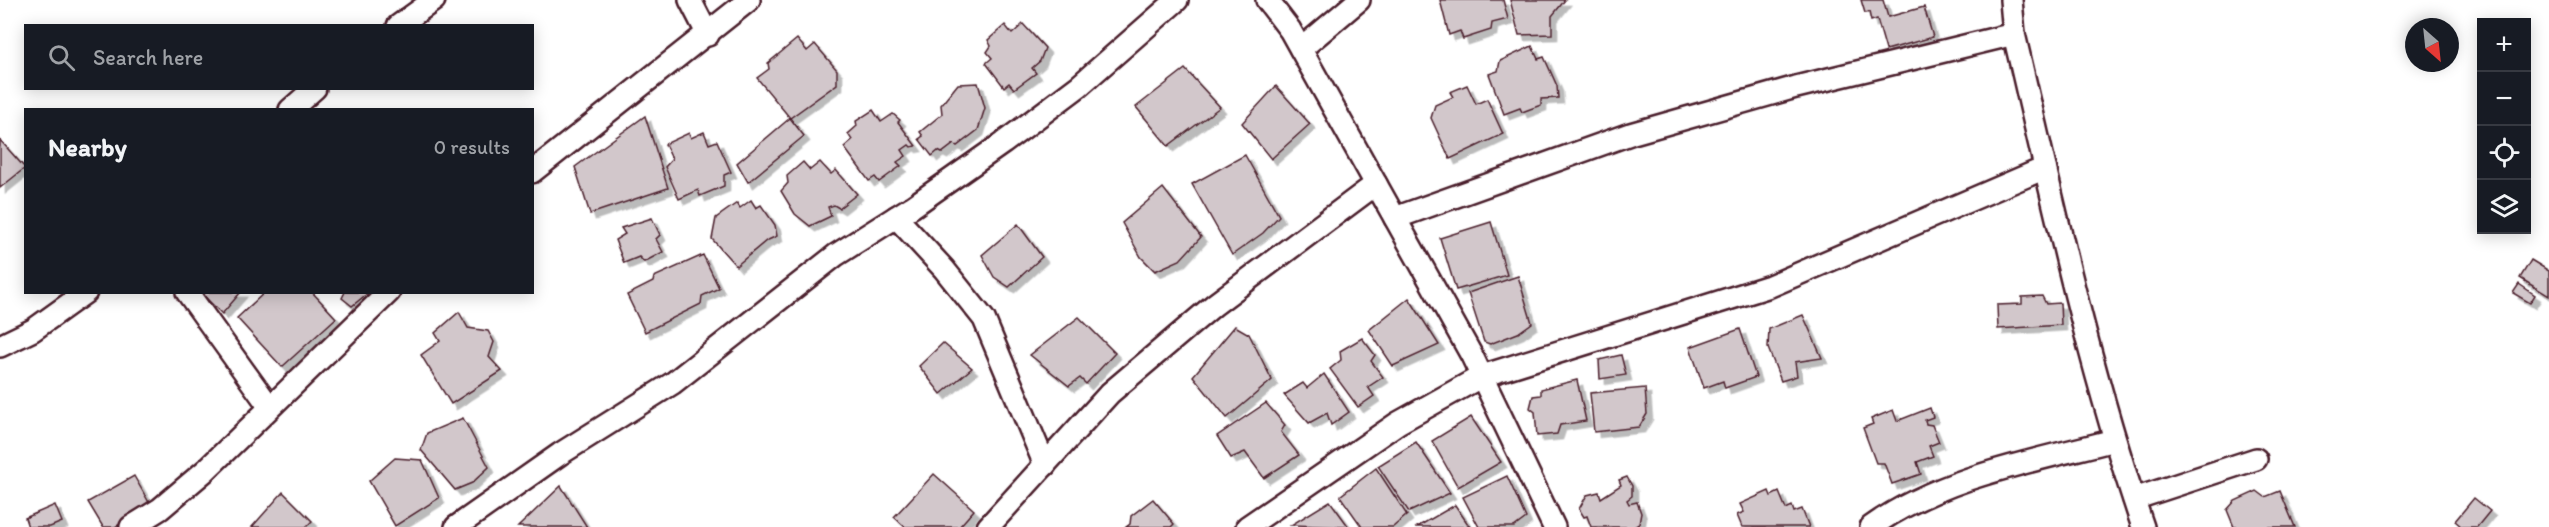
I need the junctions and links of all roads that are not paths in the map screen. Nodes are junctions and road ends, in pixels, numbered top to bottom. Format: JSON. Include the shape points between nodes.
{"nodes":[{"id":1,"x":434,"y":0,"type":"edge"},
{"id":2,"x":690,"y":0,"type":"edge"},
{"id":3,"x":749,"y":0,"type":"edge"},
{"id":4,"x":1177,"y":0,"type":"edge"},
{"id":5,"x":1267,"y":0,"type":"edge"},
{"id":6,"x":1359,"y":0,"type":"edge"},
{"id":7,"x":2011,"y":0,"type":"edge"},
{"id":8,"x":401,"y":24,"type":"edge"},
{"id":9,"x":2014,"y":34,"type":"junction"},
{"id":10,"x":708,"y":35,"type":"junction"},
{"id":11,"x":1301,"y":49,"type":"junction"},
{"id":12,"x":313,"y":90,"type":"edge"},
{"id":13,"x":292,"y":108,"type":"edge"},
{"id":14,"x":2045,"y":168,"type":"junction"},
{"id":15,"x":534,"y":170,"type":"edge"},
{"id":16,"x":1376,"y":184,"type":"junction"},
{"id":17,"x":896,"y":217,"type":"junction"},
{"id":18,"x":1395,"y":218,"type":"junction"},
{"id":19,"x":83,"y":294,"type":"edge"},
{"id":20,"x":188,"y":294,"type":"edge"},
{"id":21,"x":387,"y":294,"type":"edge"},
{"id":22,"x":0,"y":346,"type":"edge"},
{"id":23,"x":1482,"y":376,"type":"junction"},
{"id":24,"x":269,"y":406,"type":"junction"},
{"id":25,"x":2115,"y":440,"type":"junction"},
{"id":26,"x":2256,"y":459,"type":"dead end"},
{"id":27,"x":1045,"y":465,"type":"junction"},
{"id":28,"x":2133,"y":499,"type":"junction"},
{"id":29,"x":131,"y":527,"type":"edge"},
{"id":30,"x":456,"y":527,"type":"edge"},
{"id":31,"x":988,"y":527,"type":"edge"},
{"id":32,"x":1248,"y":527,"type":"edge"},
{"id":33,"x":1554,"y":527,"type":"edge"},
{"id":34,"x":1870,"y":527,"type":"edge"},
{"id":35,"x":2143,"y":527,"type":"edge"}],
"edges":[{"from":1,"to":8,"type":"street"},
{"from":2,"to":10,"type":"street"},
{"from":3,"to":10,"type":"street"},
{"from":4,"to":17,"type":"street","via":[[1078,86]]},
{"from":5,"to":11,"type":"street"},
{"from":6,"to":11,"type":"street"},
{"from":7,"to":9,"type":"street"},
{"from":9,"to":14,"type":"street"},
{"from":9,"to":18,"type":"street","via":[[1796,87],[1630,134]]},
{"from":10,"to":15,"type":"street"},
{"from":11,"to":16,"type":"street"},
{"from":12,"to":13,"type":"street"},
{"from":14,"to":23,"type":"street","via":[[1770,286]]},
{"from":14,"to":25,"type":"street","via":[[2084,333]]},
{"from":16,"to":18,"type":"street"},
{"from":16,"to":27,"type":"street","via":[[1214,305],[1110,393]]},
{"from":17,"to":27,"type":"street","via":[[984,319]]},
{"from":17,"to":30,"type":"street","via":[[836,255],[673,383],[560,454]]},
{"from":18,"to":23,"type":"street"},
{"from":19,"to":22,"type":"street","via":[[33,330]]},
{"from":20,"to":24,"type":"street"},
{"from":21,"to":24,"type":"street"},
{"from":23,"to":32,"type":"street","via":[[1398,423]]},
{"from":23,"to":33,"type":"street"},
{"from":24,"to":29,"type":"street","via":[[206,470],[160,509]]},
{"from":25,"to":28,"type":"street"},
{"from":25,"to":34,"type":"street","via":[[1993,471],[1898,507]]},
{"from":26,"to":28,"type":"street"},
{"from":27,"to":31,"type":"street"},
{"from":28,"to":35,"type":"street"}]}
